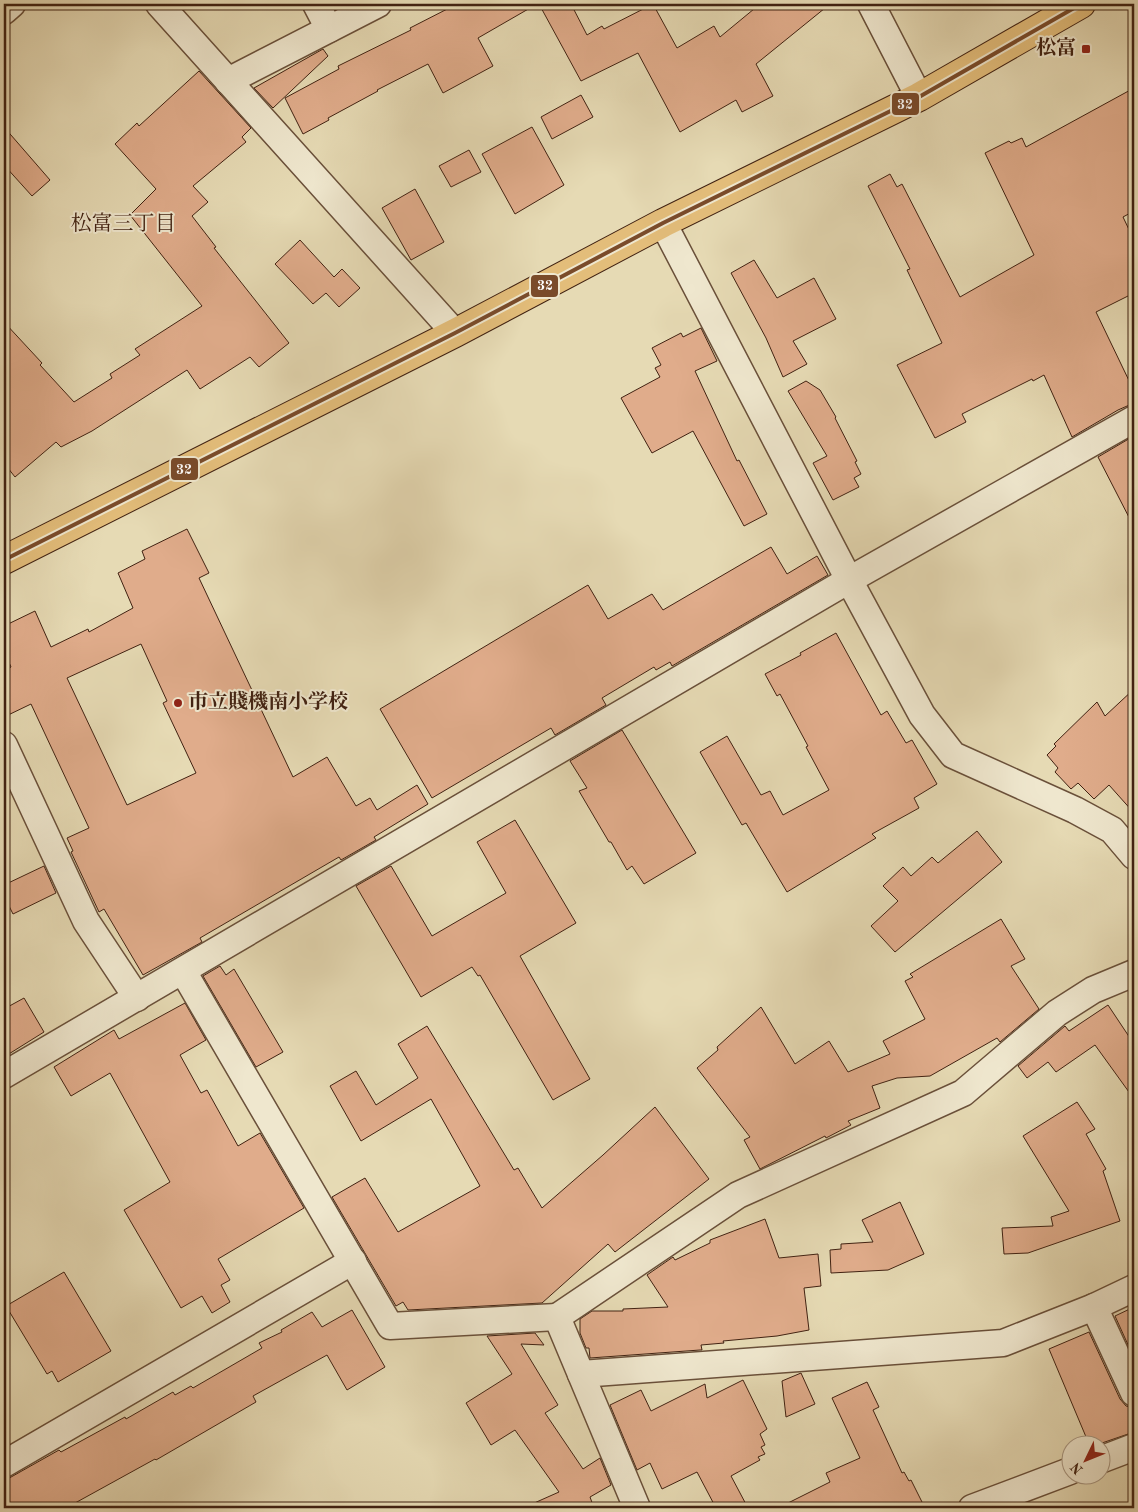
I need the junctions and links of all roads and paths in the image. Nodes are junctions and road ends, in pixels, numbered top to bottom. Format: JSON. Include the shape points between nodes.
{"nodes":[{"id":1,"x":12,"y":4,"type":"edge"},
{"id":2,"x":159,"y":4,"type":"edge"},
{"id":3,"x":316,"y":4,"type":"edge"},
{"id":4,"x":378,"y":4,"type":"edge"},
{"id":5,"x":871,"y":4,"type":"edge"},
{"id":6,"x":1081,"y":4,"type":"edge"},
{"id":7,"x":4,"y":11,"type":"edge"},
{"id":8,"x":329,"y":29,"type":"junction"},
{"id":9,"x":228,"y":81,"type":"junction"},
{"id":10,"x":918,"y":98,"type":"junction"},
{"id":11,"x":663,"y":223,"type":"junction"},
{"id":12,"x":455,"y":333,"type":"junction"},
{"id":13,"x":1134,"y":419,"type":"edge"},
{"id":14,"x":4,"y":560,"type":"edge"},
{"id":15,"x":849,"y":580,"type":"junction"},
{"id":16,"x":4,"y":745,"type":"edge"},
{"id":17,"x":1134,"y":856,"type":"edge"},
{"id":18,"x":183,"y":971,"type":"junction"},
{"id":19,"x":1134,"y":974,"type":"edge"},
{"id":20,"x":136,"y":998,"type":"junction"},
{"id":21,"x":4,"y":1075,"type":"edge"},
{"id":22,"x":352,"y":1261,"type":"junction"},
{"id":23,"x":1134,"y":1288,"type":"edge"},
{"id":24,"x":1094,"y":1307,"type":"junction"},
{"id":25,"x":556,"y":1317,"type":"junction"},
{"id":26,"x":581,"y":1374,"type":"junction"},
{"id":27,"x":1134,"y":1393,"type":"edge"},
{"id":28,"x":1134,"y":1447,"type":"edge"},
{"id":29,"x":1110,"y":1456,"type":"edge"},
{"id":30,"x":4,"y":1464,"type":"edge"},
{"id":31,"x":1060,"y":1475,"type":"edge"},
{"id":32,"x":977,"y":1507,"type":"edge"},
{"id":33,"x":637,"y":1508,"type":"edge"}],
"edges":[{"from":1,"to":7,"type":"street"},
{"from":2,"to":9,"type":"street"},
{"from":3,"to":8,"type":"street"},
{"from":4,"to":8,"type":"street"},
{"from":5,"to":10,"type":"street"},
{"from":6,"to":10,"type":"main road"},
{"from":8,"to":9,"type":"street"},
{"from":9,"to":12,"type":"street"},
{"from":10,"to":11,"type":"main road"},
{"from":11,"to":12,"type":"main road"},
{"from":11,"to":15,"type":"street"},
{"from":12,"to":14,"type":"main road"},
{"from":13,"to":15,"type":"street"},
{"from":15,"to":17,"type":"street","via":[[922,715],[953,755],[1112,830]]},
{"from":15,"to":18,"type":"street"},
{"from":16,"to":20,"type":"street","via":[[86,921]]},
{"from":18,"to":20,"type":"street"},
{"from":18,"to":22,"type":"street"},
{"from":19,"to":25,"type":"street","via":[[1092,990],[1057,1013],[963,1093],[738,1195]]},
{"from":20,"to":21,"type":"street"},
{"from":22,"to":25,"type":"street","via":[[390,1326]]},
{"from":22,"to":30,"type":"street"},
{"from":23,"to":24,"type":"street"},
{"from":24,"to":26,"type":"street","via":[[1003,1342]]},
{"from":24,"to":27,"type":"street"},
{"from":25,"to":26,"type":"street"},
{"from":26,"to":33,"type":"street"},
{"from":28,"to":29,"type":"street"},
{"from":31,"to":32,"type":"street"}]}
